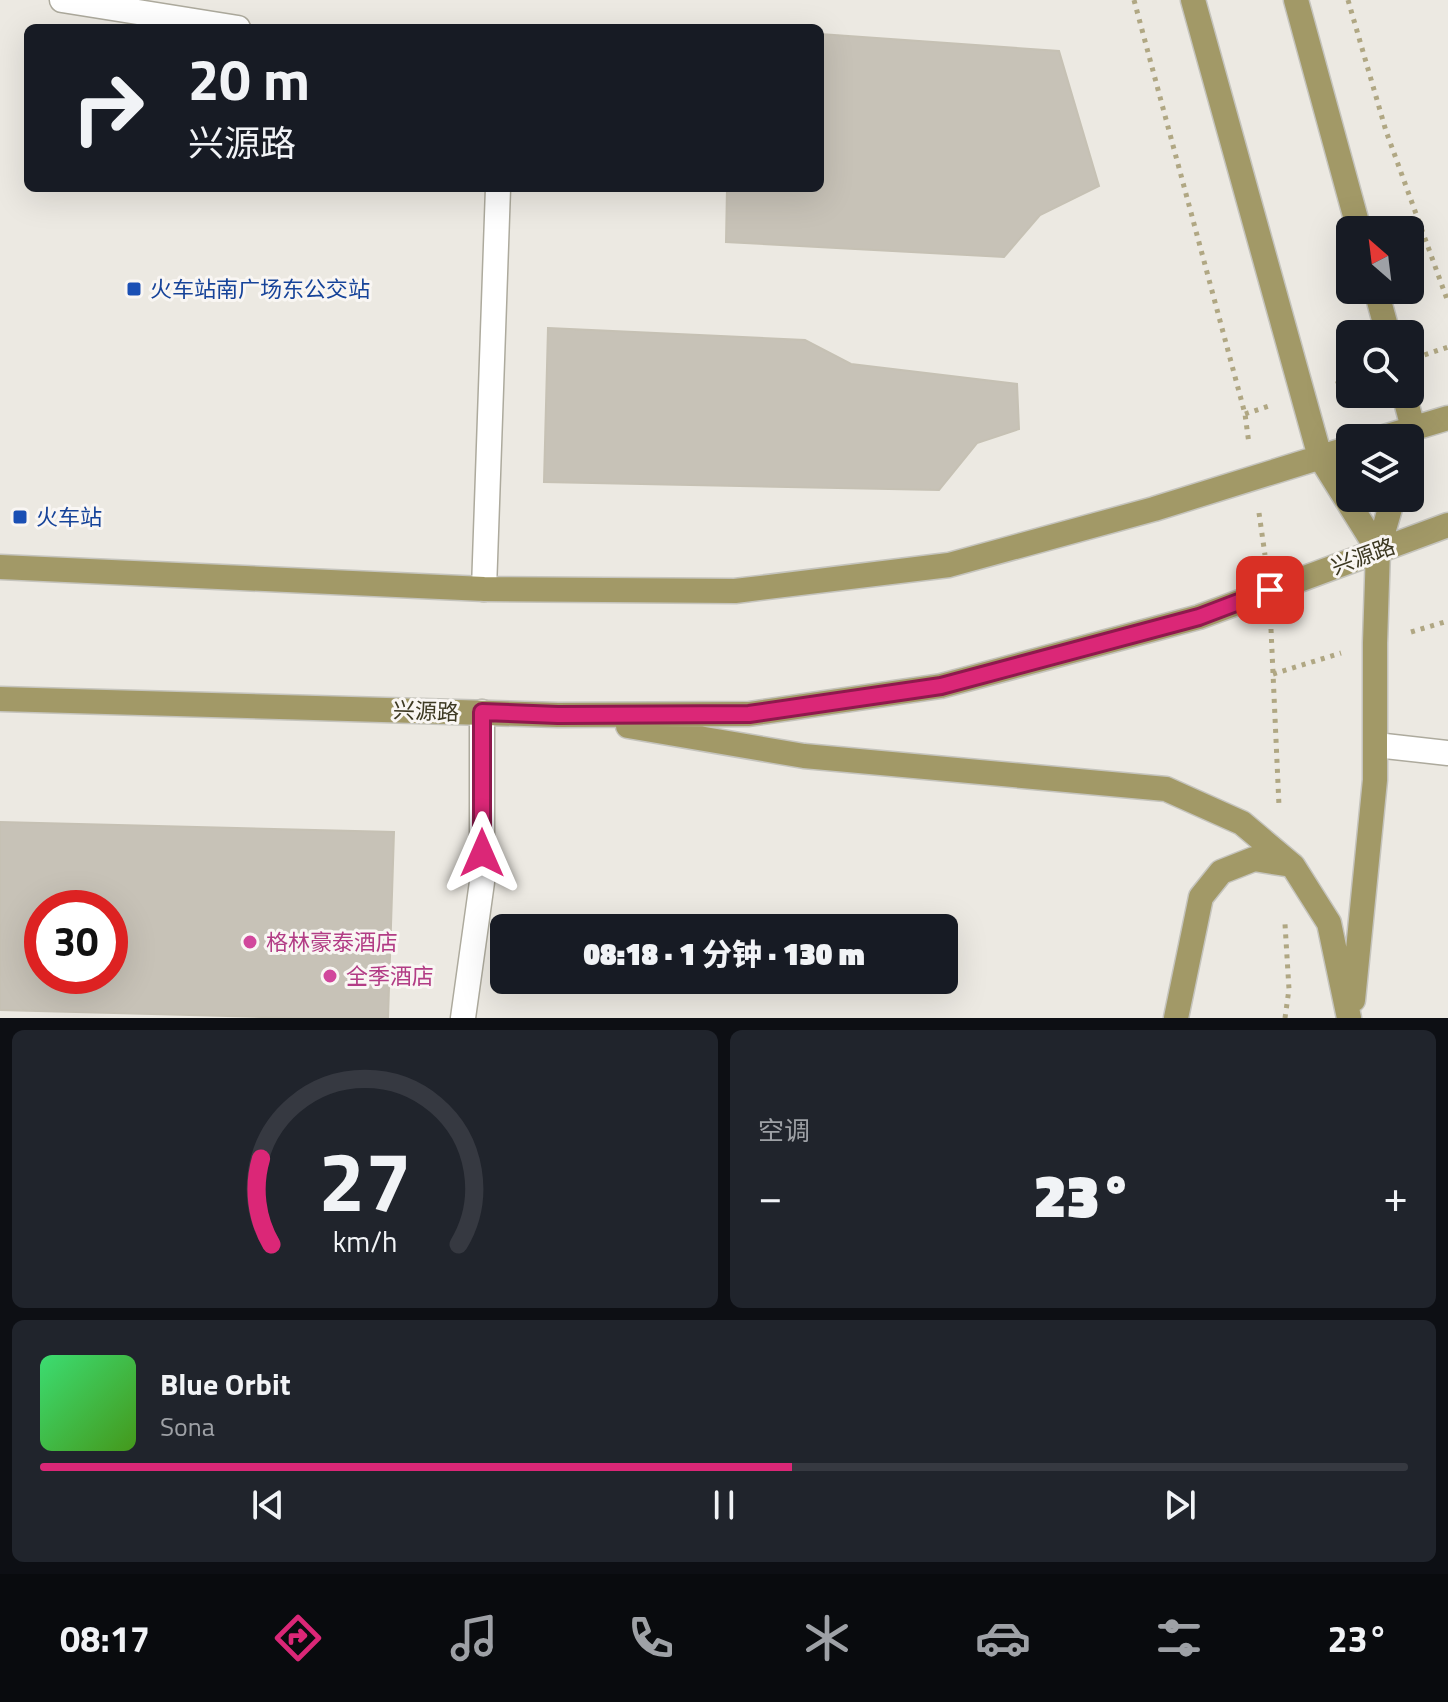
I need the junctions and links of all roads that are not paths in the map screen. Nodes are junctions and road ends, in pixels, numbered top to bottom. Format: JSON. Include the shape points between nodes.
{"nodes":[{"id":1,"x":62,"y":0,"type":"edge"},
{"id":2,"x":1193,"y":0,"type":"edge"},
{"id":3,"x":1296,"y":0,"type":"edge"},
{"id":4,"x":213,"y":24,"type":"edge"},
{"id":5,"x":498,"y":192,"type":"edge"},
{"id":6,"x":1355,"y":216,"type":"edge"},
{"id":7,"x":1448,"y":418,"type":"edge"},
{"id":8,"x":1424,"y":428,"type":"edge"},
{"id":9,"x":1336,"y":452,"type":"edge"},
{"id":10,"x":1320,"y":457,"type":"junction"},
{"id":11,"x":1389,"y":512,"type":"edge"},
{"id":12,"x":1448,"y":525,"type":"edge"},
{"id":13,"x":1378,"y":550,"type":"junction"},
{"id":14,"x":0,"y":567,"type":"edge"},
{"id":15,"x":484,"y":589,"type":"junction"},
{"id":16,"x":0,"y":699,"type":"edge"},
{"id":17,"x":482,"y":712,"type":"junction"},
{"id":18,"x":558,"y":715,"type":"junction"},
{"id":19,"x":1376,"y":745,"type":"junction"},
{"id":20,"x":1448,"y":753,"type":"edge"},
{"id":21,"x":1293,"y":866,"type":"junction"},
{"id":22,"x":463,"y":1018,"type":"edge"},
{"id":23,"x":1176,"y":1018,"type":"edge"},
{"id":24,"x":1350,"y":1018,"type":"edge"}],
"edges":[{"from":1,"to":4,"type":"street"},
{"from":2,"to":10,"type":"main road"},
{"from":3,"to":6,"type":"main road"},
{"from":5,"to":15,"type":"street"},
{"from":7,"to":8,"type":"main road"},
{"from":9,"to":10,"type":"main road"},
{"from":10,"to":13,"type":"main road"},
{"from":10,"to":15,"type":"main road","via":[[949,565],[735,591]]},
{"from":11,"to":13,"type":"main road"},
{"from":12,"to":13,"type":"main road","name":"兴源路"},
{"from":13,"to":18,"type":"main road","name":"兴源路","via":[[1199,617],[941,686],[749,714]]},
{"from":13,"to":19,"type":"main road"},
{"from":14,"to":15,"type":"main road"},
{"from":16,"to":17,"type":"main road","name":"兴源路"},
{"from":17,"to":18,"type":"main road","name":"兴源路"},
{"from":17,"to":22,"type":"street","via":[[482,882]]},
{"from":18,"to":21,"type":"main road","via":[[804,756],[1166,789],[1242,823]]},
{"from":19,"to":20,"type":"street"},
{"from":19,"to":24,"type":"main road"},
{"from":21,"to":23,"type":"main road","via":[[1254,859],[1221,872],[1201,897]]},
{"from":21,"to":24,"type":"main road","via":[[1329,923]]}]}
